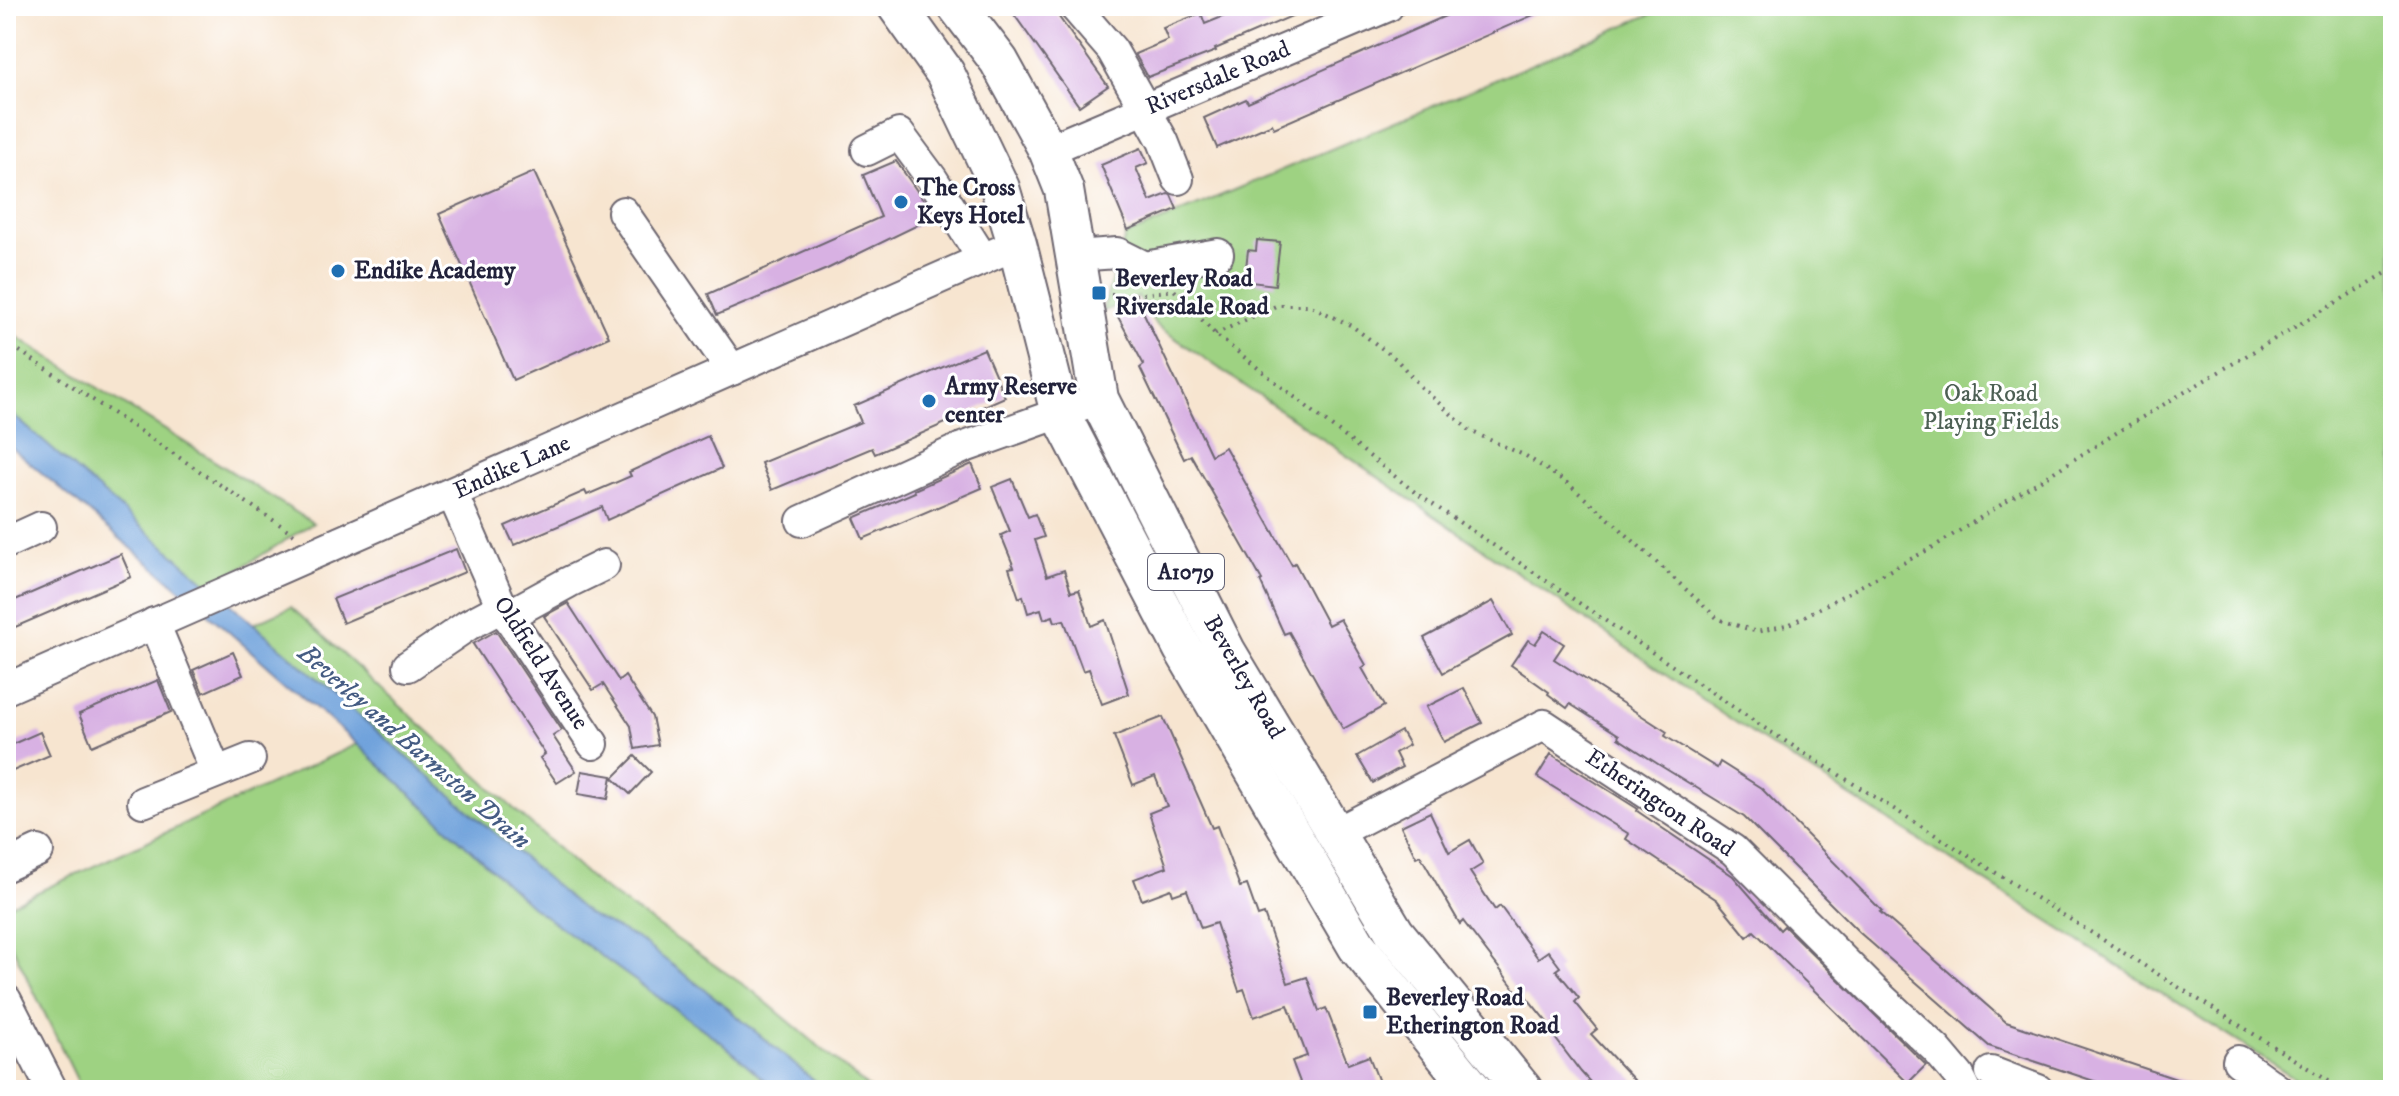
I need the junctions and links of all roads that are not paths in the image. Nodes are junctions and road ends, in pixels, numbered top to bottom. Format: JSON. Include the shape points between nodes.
{"nodes":[{"id":1,"x":897,"y":6,"type":"edge"},
{"id":2,"x":957,"y":6,"type":"edge"},
{"id":3,"x":1074,"y":6,"type":"edge"},
{"id":4,"x":1388,"y":6,"type":"edge"},
{"id":5,"x":1018,"y":95,"type":"junction"},
{"id":6,"x":1144,"y":110,"type":"junction"},
{"id":7,"x":974,"y":134,"type":"junction"},
{"id":8,"x":867,"y":150,"type":"dead end"},
{"id":9,"x":1048,"y":150,"type":"junction"},
{"id":10,"x":1178,"y":179,"type":"dead end"},
{"id":11,"x":623,"y":212,"type":"dead end"},
{"id":12,"x":1017,"y":244,"type":"junction"},
{"id":13,"x":1218,"y":254,"type":"dead end"},
{"id":14,"x":983,"y":259,"type":"junction"},
{"id":15,"x":1076,"y":267,"type":"junction"},
{"id":16,"x":732,"y":370,"type":"junction"},
{"id":17,"x":1099,"y":399,"type":"junction"},
{"id":18,"x":1060,"y":413,"type":"junction"},
{"id":19,"x":452,"y":493,"type":"junction"},
{"id":20,"x":802,"y":521,"type":"dead end"},
{"id":21,"x":41,"y":527,"type":"dead end"},
{"id":22,"x":6,"y":543,"type":"edge"},
{"id":23,"x":1174,"y":549,"type":"junction"},
{"id":24,"x":604,"y":565,"type":"dead end"},
{"id":25,"x":1140,"y":566,"type":"junction"},
{"id":26,"x":505,"y":612,"type":"junction"},
{"id":27,"x":154,"y":623,"type":"junction"},
{"id":28,"x":408,"y":666,"type":"dead end"},
{"id":29,"x":6,"y":689,"type":"edge"},
{"id":30,"x":593,"y":744,"type":"dead end"},
{"id":31,"x":1290,"y":757,"type":"junction"},
{"id":32,"x":250,"y":759,"type":"dead end"},
{"id":33,"x":216,"y":772,"type":"junction"},
{"id":34,"x":1257,"y":776,"type":"junction"},
{"id":35,"x":143,"y":802,"type":"dead end"},
{"id":36,"x":1336,"y":833,"type":"junction"},
{"id":37,"x":38,"y":851,"type":"dead end"},
{"id":38,"x":6,"y":866,"type":"edge"},
{"id":39,"x":1377,"y":904,"type":"junction"},
{"id":40,"x":1345,"y":925,"type":"junction"},
{"id":41,"x":6,"y":1000,"type":"edge"},
{"id":42,"x":2238,"y":1061,"type":"dead end"},
{"id":43,"x":1991,"y":1072,"type":"dead end"},
{"id":44,"x":1963,"y":1083,"type":"edge"},
{"id":45,"x":52,"y":1090,"type":"edge"},
{"id":46,"x":1473,"y":1090,"type":"edge"},
{"id":47,"x":1523,"y":1090,"type":"edge"},
{"id":48,"x":2038,"y":1090,"type":"edge"},
{"id":49,"x":2278,"y":1090,"type":"edge"}],
"edges":[{"from":1,"to":7,"type":"main road","name":"Beverley Road","number":"A1079","via":[[945,73]]},
{"from":2,"to":5,"type":"main road","name":"Beverley Road","number":"A1079"},
{"from":3,"to":6,"type":"street","via":[[1112,50]]},
{"from":4,"to":6,"type":"street","name":"Riversdale Road"},
{"from":5,"to":7,"type":"main road"},
{"from":5,"to":9,"type":"main road","name":"Beverley Road","number":"A1079"},
{"from":6,"to":9,"type":"street","name":"Riversdale Road"},
{"from":6,"to":10,"type":"street"},
{"from":7,"to":12,"type":"main road","name":"Beverley Road","number":"A1079","via":[[1000,188]]},
{"from":8,"to":14,"type":"street","via":[[899,134]]},
{"from":9,"to":15,"type":"main road","name":"Beverley Road","number":"A1079","via":[[1064,190]]},
{"from":11,"to":16,"type":"street"},
{"from":12,"to":14,"type":"street","name":"Endike Lane"},
{"from":12,"to":18,"type":"main road","name":"Beverley Road","number":"A1079"},
{"from":13,"to":15,"type":"street","via":[[1145,267],[1117,253]]},
{"from":14,"to":16,"type":"street","name":"Endike Lane"},
{"from":15,"to":17,"type":"main road","name":"Beverley Road","number":"A1079"},
{"from":16,"to":19,"type":"street","name":"Endike Lane"},
{"from":17,"to":18,"type":"street"},
{"from":17,"to":23,"type":"main road","name":"Beverley Road","number":"A1079"},
{"from":18,"to":20,"type":"street","via":[[962,448]]},
{"from":18,"to":25,"type":"main road","name":"Beverley Road","number":"A1079"},
{"from":19,"to":26,"type":"street","name":"Oldfield Avenue"},
{"from":19,"to":27,"type":"street","name":"Endike Lane"},
{"from":21,"to":22,"type":"street"},
{"from":23,"to":25,"type":"main road"},
{"from":23,"to":31,"type":"main road","name":"Beverley Road","number":"A1079","via":[[1226,651]]},
{"from":24,"to":26,"type":"street"},
{"from":25,"to":34,"type":"main road","name":"Beverley Road","number":"A1079"},
{"from":26,"to":28,"type":"street","via":[[468,625]]},
{"from":26,"to":30,"type":"street","name":"Oldfield Avenue"},
{"from":27,"to":29,"type":"street","name":"Endike Lane"},
{"from":27,"to":33,"type":"street"},
{"from":31,"to":34,"type":"main road"},
{"from":31,"to":36,"type":"main road","name":"Beverley Road","number":"A1079"},
{"from":32,"to":33,"type":"street"},
{"from":33,"to":35,"type":"street"},
{"from":34,"to":40,"type":"main road","name":"Beverley Road","number":"A1079"},
{"from":36,"to":39,"type":"main road","name":"Beverley Road","number":"A1079"},
{"from":36,"to":44,"type":"street","name":"Etherington Road","via":[[1544,725],[1733,850],[1937,1050]]},
{"from":37,"to":38,"type":"street"},
{"from":39,"to":40,"type":"main road"},
{"from":39,"to":47,"type":"main road","name":"Beverley Road","number":"A1079"},
{"from":40,"to":46,"type":"main road","name":"Beverley Road","number":"A1079"},
{"from":41,"to":45,"type":"street"},
{"from":42,"to":49,"type":"street"},
{"from":43,"to":48,"type":"street"}]}
